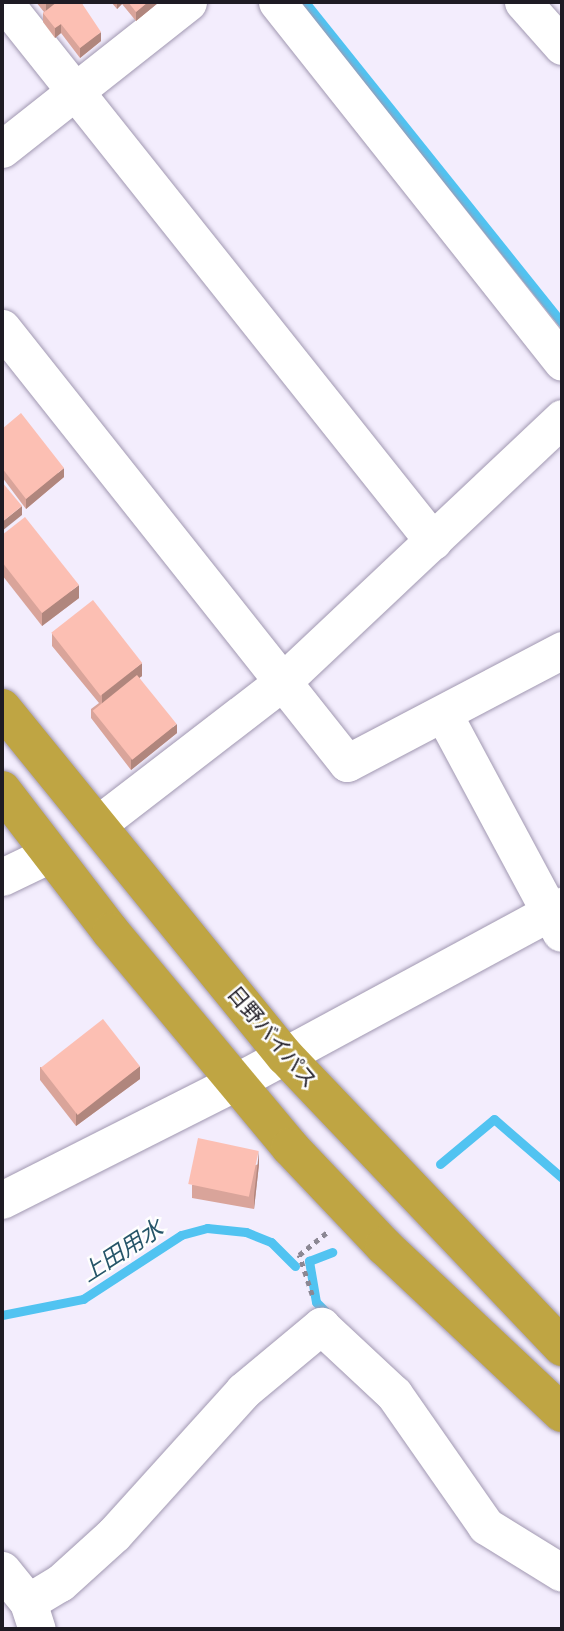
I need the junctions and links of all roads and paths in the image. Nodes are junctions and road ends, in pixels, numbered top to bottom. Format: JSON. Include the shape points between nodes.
{"nodes":[{"id":1,"x":4,"y":2,"type":"edge"},
{"id":2,"x":188,"y":2,"type":"edge"},
{"id":3,"x":277,"y":2,"type":"edge"},
{"id":4,"x":523,"y":2,"type":"edge"},
{"id":5,"x":562,"y":46,"type":"edge"},
{"id":6,"x":75,"y":91,"type":"junction"},
{"id":7,"x":2,"y":149,"type":"edge"},
{"id":8,"x":2,"y":328,"type":"edge"},
{"id":9,"x":562,"y":362,"type":"edge"},
{"id":10,"x":562,"y":418,"type":"edge"},
{"id":11,"x":433,"y":541,"type":"junction"},
{"id":12,"x":562,"y":650,"type":"edge"},
{"id":13,"x":280,"y":684,"type":"junction"},
{"id":14,"x":2,"y":708,"type":"edge"},
{"id":15,"x":444,"y":715,"type":"junction"},
{"id":16,"x":2,"y":790,"type":"edge"},
{"id":17,"x":98,"y":824,"type":"junction"},
{"id":18,"x":50,"y":854,"type":"junction"},
{"id":19,"x":2,"y":877,"type":"edge"},
{"id":20,"x":558,"y":918,"type":"edge"},
{"id":21,"x":285,"y":1056,"type":"junction"},
{"id":22,"x":234,"y":1083,"type":"junction"},
{"id":23,"x":2,"y":1200,"type":"edge"},
{"id":24,"x":350,"y":1212,"type":"junction"},
{"id":25,"x":321,"y":1326,"type":"junction"},
{"id":26,"x":562,"y":1347,"type":"edge"},
{"id":27,"x":562,"y":1413,"type":"edge"},
{"id":28,"x":2,"y":1570,"type":"edge"},
{"id":29,"x":562,"y":1573,"type":"edge"},
{"id":30,"x":32,"y":1616,"type":"edge"}],
"edges":[{"from":1,"to":6,"type":"street"},
{"from":2,"to":6,"type":"street"},
{"from":3,"to":9,"type":"street"},
{"from":4,"to":5,"type":"street"},
{"from":6,"to":7,"type":"street"},
{"from":6,"to":11,"type":"street"},
{"from":8,"to":13,"type":"street"},
{"from":10,"to":11,"type":"street"},
{"from":11,"to":13,"type":"street"},
{"from":12,"to":15,"type":"street"},
{"from":13,"to":15,"type":"street","via":[[346,764]]},
{"from":13,"to":17,"type":"street"},
{"from":14,"to":17,"type":"highway","name":"日野バイパス"},
{"from":15,"to":20,"type":"street"},
{"from":16,"to":18,"type":"highway"},
{"from":17,"to":21,"type":"highway","name":"日野バイパス"},
{"from":18,"to":19,"type":"street"},
{"from":18,"to":22,"type":"highway"},
{"from":20,"to":21,"type":"street"},
{"from":21,"to":22,"type":"street"},
{"from":21,"to":26,"type":"highway","name":"日野バイパス"},
{"from":22,"to":23,"type":"street"},
{"from":22,"to":24,"type":"highway"},
{"from":24,"to":25,"type":"path","via":[[299,1255]]},
{"from":24,"to":27,"type":"highway"},
{"from":25,"to":29,"type":"street","via":[[394,1394],[486,1526]]},
{"from":25,"to":30,"type":"street","via":[[243,1391],[114,1534],[60,1583]]},
{"from":28,"to":30,"type":"street"}]}
